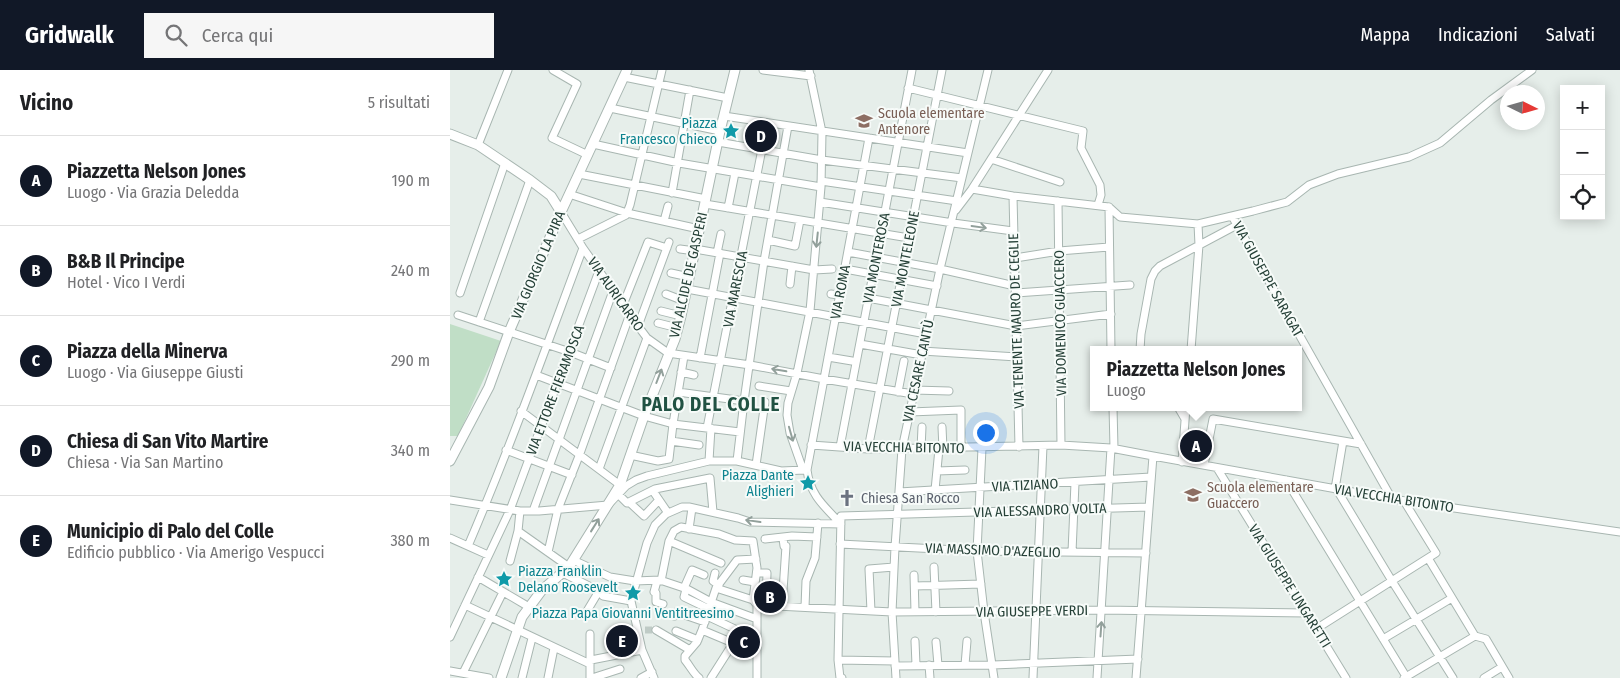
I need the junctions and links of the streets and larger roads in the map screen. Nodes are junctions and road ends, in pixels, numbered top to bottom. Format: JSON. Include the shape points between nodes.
{"nodes":[{"id":1,"x":508,"y":70,"type":"edge"},
{"id":2,"x":553,"y":70,"type":"edge"},
{"id":3,"x":662,"y":70,"type":"edge"},
{"id":4,"x":735,"y":70,"type":"edge"},
{"id":5,"x":763,"y":70,"type":"edge"},
{"id":6,"x":912,"y":70,"type":"edge"},
{"id":7,"x":942,"y":70,"type":"edge"},
{"id":8,"x":988,"y":70,"type":"edge"},
{"id":9,"x":1048,"y":70,"type":"edge"},
{"id":10,"x":1532,"y":70,"type":"edge"},
{"id":11,"x":626,"y":73,"type":"edge"},
{"id":12,"x":810,"y":73,"type":"edge"},
{"id":13,"x":658,"y":84,"type":"junction"},
{"id":14,"x":908,"y":88,"type":"junction"},
{"id":15,"x":690,"y":90,"type":"junction"},
{"id":16,"x":936,"y":95,"type":"junction"},
{"id":17,"x":728,"y":98,"type":"junction"},
{"id":18,"x":980,"y":105,"type":"junction"},
{"id":19,"x":610,"y":108,"type":"junction"},
{"id":20,"x":1019,"y":115,"type":"junction"},
{"id":21,"x":651,"y":116,"type":"junction"},
{"id":22,"x":724,"y":116,"type":"junction"},
{"id":23,"x":684,"y":123,"type":"junction"},
{"id":24,"x":788,"y":126,"type":"junction"},
{"id":25,"x":720,"y":130,"type":"junction"},
{"id":26,"x":822,"y":132,"type":"junction"},
{"id":27,"x":450,"y":134,"type":"edge"},
{"id":28,"x":869,"y":138,"type":"junction"},
{"id":29,"x":718,"y":142,"type":"junction"},
{"id":30,"x":898,"y":143,"type":"junction"},
{"id":31,"x":593,"y":144,"type":"junction"},
{"id":32,"x":478,"y":145,"type":"junction"},
{"id":33,"x":927,"y":147,"type":"junction"},
{"id":34,"x":762,"y":149,"type":"junction"},
{"id":35,"x":783,"y":153,"type":"junction"},
{"id":36,"x":968,"y":153,"type":"junction"},
{"id":37,"x":588,"y":155,"type":"junction"},
{"id":38,"x":642,"y":155,"type":"junction"},
{"id":39,"x":991,"y":159,"type":"junction"},
{"id":40,"x":822,"y":160,"type":"junction"},
{"id":41,"x":505,"y":163,"type":"junction"},
{"id":42,"x":677,"y":163,"type":"junction"},
{"id":43,"x":865,"y":166,"type":"junction"},
{"id":44,"x":712,"y":169,"type":"junction"},
{"id":45,"x":892,"y":169,"type":"junction"},
{"id":46,"x":735,"y":173,"type":"junction"},
{"id":47,"x":922,"y":173,"type":"junction"},
{"id":48,"x":579,"y":174,"type":"junction"},
{"id":49,"x":756,"y":176,"type":"junction"},
{"id":50,"x":962,"y":178,"type":"junction"},
{"id":51,"x":530,"y":180,"type":"junction"},
{"id":52,"x":778,"y":180,"type":"junction"},
{"id":53,"x":1060,"y":182,"type":"dead end"},
{"id":54,"x":821,"y":184,"type":"junction"},
{"id":55,"x":634,"y":185,"type":"junction"},
{"id":56,"x":861,"y":187,"type":"junction"},
{"id":57,"x":972,"y":189,"type":"junction"},
{"id":58,"x":888,"y":191,"type":"junction"},
{"id":59,"x":672,"y":193,"type":"junction"},
{"id":60,"x":569,"y":194,"type":"junction"},
{"id":61,"x":918,"y":195,"type":"junction"},
{"id":62,"x":1013,"y":196,"type":"junction"},
{"id":63,"x":957,"y":201,"type":"junction"},
{"id":64,"x":1058,"y":201,"type":"junction"},
{"id":65,"x":705,"y":202,"type":"junction"},
{"id":66,"x":820,"y":202,"type":"junction"},
{"id":67,"x":1098,"y":205,"type":"junction"},
{"id":68,"x":668,"y":206,"type":"dead end"},
{"id":69,"x":1109,"y":207,"type":"junction"},
{"id":70,"x":728,"y":208,"type":"junction"},
{"id":71,"x":856,"y":208,"type":"junction"},
{"id":72,"x":561,"y":212,"type":"junction"},
{"id":73,"x":750,"y":212,"type":"junction"},
{"id":74,"x":884,"y":212,"type":"junction"},
{"id":75,"x":955,"y":212,"type":"junction"},
{"id":76,"x":627,"y":213,"type":"junction"},
{"id":77,"x":772,"y":215,"type":"junction"},
{"id":78,"x":1232,"y":216,"type":"junction"},
{"id":79,"x":914,"y":217,"type":"junction"},
{"id":80,"x":800,"y":220,"type":"junction"},
{"id":81,"x":664,"y":221,"type":"junction"},
{"id":82,"x":819,"y":223,"type":"junction"},
{"id":83,"x":953,"y":223,"type":"junction"},
{"id":84,"x":1198,"y":224,"type":"junction"},
{"id":85,"x":1237,"y":225,"type":"junction"},
{"id":86,"x":699,"y":229,"type":"junction"},
{"id":87,"x":852,"y":229,"type":"junction"},
{"id":88,"x":1013,"y":231,"type":"junction"},
{"id":89,"x":881,"y":233,"type":"junction"},
{"id":90,"x":721,"y":234,"type":"dead end"},
{"id":91,"x":909,"y":238,"type":"junction"},
{"id":92,"x":578,"y":239,"type":"junction"},
{"id":93,"x":768,"y":240,"type":"junction"},
{"id":94,"x":1199,"y":245,"type":"junction"},
{"id":95,"x":1109,"y":247,"type":"junction"},
{"id":96,"x":583,"y":248,"type":"junction"},
{"id":97,"x":680,"y":249,"type":"dead end"},
{"id":98,"x":695,"y":250,"type":"junction"},
{"id":99,"x":1058,"y":251,"type":"junction"},
{"id":100,"x":848,"y":252,"type":"junction"},
{"id":101,"x":718,"y":253,"type":"junction"},
{"id":102,"x":741,"y":257,"type":"junction"},
{"id":103,"x":876,"y":257,"type":"junction"},
{"id":104,"x":1014,"y":258,"type":"junction"},
{"id":105,"x":764,"y":261,"type":"junction"},
{"id":106,"x":905,"y":262,"type":"junction"},
{"id":107,"x":792,"y":266,"type":"junction"},
{"id":108,"x":832,"y":269,"type":"dead end"},
{"id":109,"x":940,"y":269,"type":"junction"},
{"id":110,"x":814,"y":270,"type":"junction"},
{"id":111,"x":844,"y":270,"type":"junction"},
{"id":112,"x":599,"y":271,"type":"junction"},
{"id":113,"x":671,"y":273,"type":"dead end"},
{"id":114,"x":873,"y":274,"type":"junction"},
{"id":115,"x":689,"y":277,"type":"junction"},
{"id":116,"x":901,"y":280,"type":"junction"},
{"id":117,"x":790,"y":284,"type":"dead end"},
{"id":118,"x":937,"y":286,"type":"junction"},
{"id":119,"x":1110,"y":286,"type":"junction"},
{"id":120,"x":1130,"y":286,"type":"dead end"},
{"id":121,"x":687,"y":289,"type":"junction"},
{"id":122,"x":1015,"y":289,"type":"junction"},
{"id":123,"x":1059,"y":289,"type":"junction"},
{"id":124,"x":613,"y":291,"type":"junction"},
{"id":125,"x":460,"y":293,"type":"dead end"},
{"id":126,"x":712,"y":293,"type":"junction"},
{"id":127,"x":666,"y":294,"type":"dead end"},
{"id":128,"x":831,"y":294,"type":"dead end"},
{"id":129,"x":839,"y":295,"type":"junction"},
{"id":130,"x":733,"y":297,"type":"junction"},
{"id":131,"x":868,"y":298,"type":"junction"},
{"id":132,"x":684,"y":301,"type":"junction"},
{"id":133,"x":759,"y":302,"type":"junction"},
{"id":134,"x":896,"y":304,"type":"junction"},
{"id":135,"x":623,"y":305,"type":"junction"},
{"id":136,"x":931,"y":310,"type":"junction"},
{"id":137,"x":661,"y":311,"type":"dead end"},
{"id":138,"x":810,"y":311,"type":"junction"},
{"id":139,"x":630,"y":314,"type":"junction"},
{"id":140,"x":1110,"y":314,"type":"junction"},
{"id":141,"x":458,"y":315,"type":"dead end"},
{"id":142,"x":681,"y":316,"type":"junction"},
{"id":143,"x":835,"y":316,"type":"junction"},
{"id":144,"x":1060,"y":320,"type":"junction"},
{"id":145,"x":479,"y":322,"type":"junction"},
{"id":146,"x":864,"y":322,"type":"junction"},
{"id":147,"x":658,"y":323,"type":"dead end"},
{"id":148,"x":638,"y":326,"type":"junction"},
{"id":149,"x":1016,"y":326,"type":"junction"},
{"id":150,"x":892,"y":327,"type":"junction"},
{"id":151,"x":678,"y":328,"type":"junction"},
{"id":152,"x":509,"y":332,"type":"junction"},
{"id":153,"x":926,"y":334,"type":"junction"},
{"id":154,"x":647,"y":338,"type":"junction"},
{"id":155,"x":547,"y":344,"type":"junction"},
{"id":156,"x":860,"y":344,"type":"junction"},
{"id":157,"x":1111,"y":346,"type":"edge"},
{"id":158,"x":1140,"y":346,"type":"edge"},
{"id":159,"x":1191,"y":346,"type":"edge"},
{"id":160,"x":888,"y":349,"type":"junction"},
{"id":161,"x":570,"y":352,"type":"junction"},
{"id":162,"x":668,"y":353,"type":"junction"},
{"id":163,"x":922,"y":353,"type":"junction"},
{"id":164,"x":684,"y":356,"type":"junction"},
{"id":165,"x":1017,"y":356,"type":"junction"},
{"id":166,"x":828,"y":357,"type":"junction"},
{"id":167,"x":700,"y":358,"type":"junction"},
{"id":168,"x":588,"y":359,"type":"junction"},
{"id":169,"x":720,"y":360,"type":"junction"},
{"id":170,"x":904,"y":360,"type":"dead end"},
{"id":171,"x":852,"y":361,"type":"dead end"},
{"id":172,"x":750,"y":365,"type":"junction"},
{"id":173,"x":611,"y":368,"type":"junction"},
{"id":174,"x":681,"y":372,"type":"junction"},
{"id":175,"x":796,"y":373,"type":"junction"},
{"id":176,"x":536,"y":375,"type":"junction"},
{"id":177,"x":694,"y":375,"type":"dead end"},
{"id":178,"x":824,"y":380,"type":"junction"},
{"id":179,"x":558,"y":383,"type":"junction"},
{"id":180,"x":852,"y":384,"type":"junction"},
{"id":181,"x":759,"y":386,"type":"dead end"},
{"id":182,"x":880,"y":388,"type":"junction"},
{"id":183,"x":577,"y":390,"type":"junction"},
{"id":184,"x":791,"y":391,"type":"junction"},
{"id":185,"x":949,"y":391,"type":"dead end"},
{"id":186,"x":678,"y":392,"type":"junction"},
{"id":187,"x":898,"y":392,"type":"junction"},
{"id":188,"x":913,"y":392,"type":"junction"},
{"id":189,"x":712,"y":396,"type":"junction"},
{"id":190,"x":599,"y":399,"type":"junction"},
{"id":191,"x":744,"y":401,"type":"junction"},
{"id":192,"x":765,"y":402,"type":"dead end"},
{"id":193,"x":622,"y":408,"type":"junction"},
{"id":194,"x":521,"y":411,"type":"junction"},
{"id":195,"x":1113,"y":411,"type":"edge"},
{"id":196,"x":1180,"y":411,"type":"edge"},
{"id":197,"x":1186,"y":411,"type":"edge"},
{"id":198,"x":910,"y":412,"type":"junction"},
{"id":199,"x":644,"y":416,"type":"junction"},
{"id":200,"x":1185,"y":419,"type":"junction"},
{"id":201,"x":673,"y":424,"type":"junction"},
{"id":202,"x":541,"y":426,"type":"junction"},
{"id":203,"x":922,"y":427,"type":"dead end"},
{"id":204,"x":942,"y":427,"type":"dead end"},
{"id":205,"x":709,"y":428,"type":"junction"},
{"id":206,"x":740,"y":432,"type":"junction"},
{"id":207,"x":559,"y":440,"type":"junction"},
{"id":208,"x":1343,"y":440,"type":"junction"},
{"id":209,"x":671,"y":441,"type":"junction"},
{"id":210,"x":1361,"y":444,"type":"junction"},
{"id":211,"x":699,"y":445,"type":"dead end"},
{"id":212,"x":811,"y":445,"type":"junction"},
{"id":213,"x":1061,"y":445,"type":"junction"},
{"id":214,"x":1043,"y":446,"type":"junction"},
{"id":215,"x":840,"y":447,"type":"junction"},
{"id":216,"x":1019,"y":447,"type":"junction"},
{"id":217,"x":961,"y":448,"type":"junction"},
{"id":218,"x":982,"y":448,"type":"junction"},
{"id":219,"x":1112,"y":448,"type":"junction"},
{"id":220,"x":868,"y":449,"type":"junction"},
{"id":221,"x":902,"y":449,"type":"junction"},
{"id":222,"x":921,"y":449,"type":"junction"},
{"id":223,"x":941,"y":449,"type":"junction"},
{"id":224,"x":506,"y":450,"type":"junction"},
{"id":225,"x":630,"y":455,"type":"junction"},
{"id":226,"x":579,"y":456,"type":"junction"},
{"id":227,"x":1153,"y":456,"type":"junction"},
{"id":228,"x":529,"y":459,"type":"junction"},
{"id":229,"x":450,"y":461,"type":"edge"},
{"id":230,"x":709,"y":461,"type":"junction"},
{"id":231,"x":737,"y":461,"type":"junction"},
{"id":232,"x":1182,"y":462,"type":"junction"},
{"id":233,"x":1204,"y":465,"type":"junction"},
{"id":234,"x":756,"y":466,"type":"junction"},
{"id":235,"x":549,"y":467,"type":"junction"},
{"id":236,"x":1217,"y":468,"type":"junction"},
{"id":237,"x":599,"y":469,"type":"junction"},
{"id":238,"x":805,"y":470,"type":"junction"},
{"id":239,"x":965,"y":470,"type":"dead end"},
{"id":240,"x":937,"y":471,"type":"junction"},
{"id":241,"x":572,"y":475,"type":"junction"},
{"id":242,"x":1152,"y":477,"type":"junction"},
{"id":243,"x":1286,"y":480,"type":"junction"},
{"id":244,"x":1109,"y":481,"type":"junction"},
{"id":245,"x":1075,"y":482,"type":"junction"},
{"id":246,"x":1042,"y":484,"type":"junction"},
{"id":247,"x":980,"y":487,"type":"junction"},
{"id":248,"x":1336,"y":489,"type":"junction"},
{"id":249,"x":619,"y":490,"type":"junction"},
{"id":250,"x":653,"y":490,"type":"junction"},
{"id":251,"x":936,"y":490,"type":"junction"},
{"id":252,"x":899,"y":492,"type":"junction"},
{"id":253,"x":1392,"y":499,"type":"junction"},
{"id":254,"x":450,"y":500,"type":"edge"},
{"id":255,"x":659,"y":500,"type":"junction"},
{"id":256,"x":1404,"y":501,"type":"junction"},
{"id":257,"x":629,"y":502,"type":"junction"},
{"id":258,"x":608,"y":505,"type":"junction"},
{"id":259,"x":485,"y":506,"type":"junction"},
{"id":260,"x":1149,"y":507,"type":"junction"},
{"id":261,"x":692,"y":508,"type":"junction"},
{"id":262,"x":1107,"y":508,"type":"junction"},
{"id":263,"x":558,"y":509,"type":"junction"},
{"id":264,"x":1041,"y":509,"type":"junction"},
{"id":265,"x":1074,"y":509,"type":"junction"},
{"id":266,"x":510,"y":510,"type":"junction"},
{"id":267,"x":520,"y":511,"type":"junction"},
{"id":268,"x":533,"y":511,"type":"junction"},
{"id":269,"x":712,"y":512,"type":"junction"},
{"id":270,"x":979,"y":512,"type":"junction"},
{"id":271,"x":668,"y":513,"type":"junction"},
{"id":272,"x":898,"y":514,"type":"junction"},
{"id":273,"x":818,"y":523,"type":"junction"},
{"id":274,"x":841,"y":524,"type":"junction"},
{"id":275,"x":689,"y":529,"type":"junction"},
{"id":276,"x":518,"y":531,"type":"junction"},
{"id":277,"x":1620,"y":532,"type":"edge"},
{"id":278,"x":817,"y":537,"type":"junction"},
{"id":279,"x":450,"y":538,"type":"edge"},
{"id":280,"x":783,"y":538,"type":"junction"},
{"id":281,"x":765,"y":539,"type":"dead end"},
{"id":282,"x":669,"y":540,"type":"junction"},
{"id":283,"x":840,"y":544,"type":"junction"},
{"id":284,"x":468,"y":546,"type":"junction"},
{"id":285,"x":894,"y":547,"type":"junction"},
{"id":286,"x":977,"y":551,"type":"junction"},
{"id":287,"x":1039,"y":551,"type":"junction"},
{"id":288,"x":548,"y":552,"type":"junction"},
{"id":289,"x":1072,"y":552,"type":"junction"},
{"id":290,"x":1105,"y":553,"type":"junction"},
{"id":291,"x":1146,"y":554,"type":"junction"},
{"id":292,"x":488,"y":556,"type":"junction"},
{"id":293,"x":1428,"y":558,"type":"junction"},
{"id":294,"x":756,"y":559,"type":"junction"},
{"id":295,"x":510,"y":561,"type":"dead end"},
{"id":296,"x":571,"y":563,"type":"junction"},
{"id":297,"x":721,"y":563,"type":"dead end"},
{"id":298,"x":934,"y":566,"type":"dead end"},
{"id":299,"x":894,"y":567,"type":"junction"},
{"id":300,"x":561,"y":572,"type":"junction"},
{"id":301,"x":715,"y":573,"type":"dead end"},
{"id":302,"x":756,"y":573,"type":"junction"},
{"id":303,"x":704,"y":575,"type":"dead end"},
{"id":304,"x":914,"y":575,"type":"dead end"},
{"id":305,"x":478,"y":577,"type":"junction"},
{"id":306,"x":743,"y":580,"type":"dead end"},
{"id":307,"x":635,"y":581,"type":"junction"},
{"id":308,"x":659,"y":581,"type":"junction"},
{"id":309,"x":1392,"y":581,"type":"junction"},
{"id":310,"x":756,"y":582,"type":"junction"},
{"id":311,"x":981,"y":584,"type":"junction"},
{"id":312,"x":936,"y":585,"type":"junction"},
{"id":313,"x":718,"y":586,"type":"junction"},
{"id":314,"x":915,"y":586,"type":"junction"},
{"id":315,"x":685,"y":588,"type":"junction"},
{"id":316,"x":599,"y":591,"type":"junction"},
{"id":317,"x":503,"y":592,"type":"junction"},
{"id":318,"x":1452,"y":598,"type":"junction"},
{"id":319,"x":631,"y":601,"type":"junction"},
{"id":320,"x":1359,"y":601,"type":"junction"},
{"id":321,"x":755,"y":602,"type":"junction"},
{"id":322,"x":663,"y":604,"type":"dead end"},
{"id":323,"x":465,"y":605,"type":"junction"},
{"id":324,"x":766,"y":606,"type":"junction"},
{"id":325,"x":782,"y":606,"type":"junction"},
{"id":326,"x":529,"y":607,"type":"junction"},
{"id":327,"x":805,"y":607,"type":"junction"},
{"id":328,"x":587,"y":610,"type":"dead end"},
{"id":329,"x":839,"y":610,"type":"junction"},
{"id":330,"x":871,"y":610,"type":"junction"},
{"id":331,"x":1102,"y":610,"type":"junction"},
{"id":332,"x":1037,"y":611,"type":"junction"},
{"id":333,"x":1141,"y":611,"type":"junction"},
{"id":334,"x":708,"y":612,"type":"junction"},
{"id":335,"x":892,"y":612,"type":"junction"},
{"id":336,"x":915,"y":612,"type":"junction"},
{"id":337,"x":936,"y":612,"type":"junction"},
{"id":338,"x":984,"y":612,"type":"junction"},
{"id":339,"x":662,"y":613,"type":"dead end"},
{"id":340,"x":1306,"y":613,"type":"junction"},
{"id":341,"x":489,"y":618,"type":"junction"},
{"id":342,"x":757,"y":619,"type":"junction"},
{"id":343,"x":1416,"y":620,"type":"junction"},
{"id":344,"x":636,"y":629,"type":"junction"},
{"id":345,"x":1316,"y":629,"type":"junction"},
{"id":346,"x":517,"y":630,"type":"junction"},
{"id":347,"x":646,"y":630,"type":"tunnel mouth"},
{"id":348,"x":656,"y":630,"type":"tunnel mouth"},
{"id":349,"x":702,"y":630,"type":"junction"},
{"id":350,"x":737,"y":630,"type":"junction"},
{"id":351,"x":676,"y":631,"type":"dead end"},
{"id":352,"x":590,"y":634,"type":"dead end"},
{"id":353,"x":1475,"y":636,"type":"junction"},
{"id":354,"x":450,"y":637,"type":"edge"},
{"id":355,"x":756,"y":637,"type":"junction"},
{"id":356,"x":532,"y":638,"type":"junction"},
{"id":357,"x":1383,"y":639,"type":"junction"},
{"id":358,"x":698,"y":640,"type":"junction"},
{"id":359,"x":915,"y":641,"type":"dead end"},
{"id":360,"x":936,"y":642,"type":"dead end"},
{"id":361,"x":967,"y":642,"type":"dead end"},
{"id":362,"x":733,"y":643,"type":"junction"},
{"id":363,"x":554,"y":648,"type":"junction"},
{"id":364,"x":642,"y":650,"type":"junction"},
{"id":365,"x":690,"y":650,"type":"junction"},
{"id":366,"x":1439,"y":656,"type":"junction"},
{"id":367,"x":1138,"y":659,"type":"junction"},
{"id":368,"x":838,"y":660,"type":"junction"},
{"id":369,"x":1099,"y":660,"type":"junction"},
{"id":370,"x":590,"y":662,"type":"junction"},
{"id":371,"x":895,"y":664,"type":"junction"},
{"id":372,"x":1034,"y":664,"type":"junction"},
{"id":373,"x":916,"y":665,"type":"junction"},
{"id":374,"x":929,"y":665,"type":"junction"},
{"id":375,"x":938,"y":665,"type":"junction"},
{"id":376,"x":965,"y":665,"type":"junction"},
{"id":377,"x":993,"y":665,"type":"junction"},
{"id":378,"x":1502,"y":667,"type":"junction"},
{"id":379,"x":620,"y":669,"type":"dead end"},
{"id":380,"x":450,"y":672,"type":"edge"},
{"id":381,"x":463,"y":673,"type":"junction"},
{"id":382,"x":653,"y":675,"type":"edge"},
{"id":383,"x":694,"y":677,"type":"edge"},
{"id":384,"x":489,"y":678,"type":"edge"},
{"id":385,"x":501,"y":678,"type":"edge"},
{"id":386,"x":522,"y":678,"type":"edge"},
{"id":387,"x":548,"y":678,"type":"edge"},
{"id":388,"x":591,"y":678,"type":"edge"},
{"id":389,"x":640,"y":678,"type":"edge"},
{"id":390,"x":710,"y":678,"type":"edge"},
{"id":391,"x":757,"y":678,"type":"edge"},
{"id":392,"x":841,"y":678,"type":"edge"},
{"id":393,"x":896,"y":678,"type":"edge"},
{"id":394,"x":930,"y":678,"type":"edge"},
{"id":395,"x":994,"y":678,"type":"edge"},
{"id":396,"x":1033,"y":678,"type":"edge"},
{"id":397,"x":1097,"y":678,"type":"edge"},
{"id":398,"x":1136,"y":678,"type":"edge"},
{"id":399,"x":1346,"y":678,"type":"edge"},
{"id":400,"x":1406,"y":678,"type":"edge"},
{"id":401,"x":1453,"y":678,"type":"edge"},
{"id":402,"x":1484,"y":678,"type":"edge"},
{"id":403,"x":1509,"y":678,"type":"edge"}],
"edges":[{"from":1,"to":32,"type":"street"},
{"from":2,"to":37,"type":"street","via":[[577,84],[552,138]]},
{"from":3,"to":13,"type":"street"},
{"from":4,"to":17,"type":"street"},
{"from":5,"to":12,"type":"street"},
{"from":6,"to":14,"type":"street","name":"VIA MONTEROSA"},
{"from":7,"to":16,"type":"street","name":"VIA MONTELEONE"},
{"from":8,"to":18,"type":"street","name":"VIA CESARE CANTÙ"},
{"from":9,"to":20,"type":"street"},
{"from":10,"to":78,"type":"street","via":[[1440,143],[1409,157],[1338,174],[1309,185],[1287,202]]},
{"from":11,"to":13,"type":"street"},
{"from":11,"to":19,"type":"street","name":"VIA GIORGIO LA PIRA"},
{"from":12,"to":26,"type":"street"},
{"from":13,"to":15,"type":"street"},
{"from":13,"to":21,"type":"street"},
{"from":14,"to":16,"type":"street"},
{"from":14,"to":30,"type":"street","name":"VIA MONTEROSA"},
{"from":15,"to":17,"type":"street"},
{"from":15,"to":23,"type":"street"},
{"from":16,"to":18,"type":"street"},
{"from":16,"to":33,"type":"street","name":"VIA MONTELEONE"},
{"from":17,"to":22,"type":"street"},
{"from":18,"to":20,"type":"street"},
{"from":18,"to":36,"type":"street","name":"VIA CESARE CANTÙ"},
{"from":19,"to":21,"type":"street"},
{"from":19,"to":31,"type":"street","name":"VIA GIORGIO LA PIRA"},
{"from":20,"to":39,"type":"street"},
{"from":20,"to":67,"type":"street","via":[[1083,131],[1082,148],[1100,185]]},
{"from":21,"to":23,"type":"street"},
{"from":21,"to":38,"type":"street"},
{"from":22,"to":24,"type":"street"},
{"from":22,"to":25,"type":"street"},
{"from":23,"to":25,"type":"street"},
{"from":23,"to":42,"type":"street"},
{"from":24,"to":26,"type":"street"},
{"from":24,"to":35,"type":"street"},
{"from":25,"to":29,"type":"street"},
{"from":26,"to":28,"type":"street"},
{"from":26,"to":40,"type":"street"},
{"from":27,"to":32,"type":"street","name":"VIA AURICARRO"},
{"from":28,"to":30,"type":"street"},
{"from":28,"to":43,"type":"street","name":"VIA ROMA"},
{"from":29,"to":34,"type":"street"},
{"from":29,"to":44,"type":"street","name":"VIA ALCIDE DE GASPERI"},
{"from":30,"to":33,"type":"street"},
{"from":30,"to":45,"type":"street","name":"VIA MONTEROSA"},
{"from":31,"to":37,"type":"street","name":"VIA GIORGIO LA PIRA"},
{"from":31,"to":38,"type":"street"},
{"from":32,"to":41,"type":"street","name":"VIA AURICARRO"},
{"from":33,"to":36,"type":"street"},
{"from":33,"to":47,"type":"street","name":"VIA MONTELEONE"},
{"from":34,"to":35,"type":"street"},
{"from":34,"to":49,"type":"street","name":"VIA MARESCIA"},
{"from":35,"to":40,"type":"street"},
{"from":35,"to":52,"type":"street"},
{"from":36,"to":50,"type":"street","name":"VIA CESARE CANTÙ"},
{"from":37,"to":48,"type":"street","name":"VIA GIORGIO LA PIRA"},
{"from":38,"to":42,"type":"street"},
{"from":38,"to":55,"type":"street"},
{"from":39,"to":53,"type":"street"},
{"from":39,"to":57,"type":"street"},
{"from":40,"to":43,"type":"street"},
{"from":40,"to":54,"type":"street"},
{"from":41,"to":51,"type":"street","name":"VIA AURICARRO"},
{"from":41,"to":125,"type":"street"},
{"from":42,"to":44,"type":"street"},
{"from":42,"to":59,"type":"street"},
{"from":43,"to":45,"type":"street"},
{"from":43,"to":56,"type":"street","name":"VIA ROMA"},
{"from":44,"to":46,"type":"street"},
{"from":44,"to":65,"type":"street","name":"VIA ALCIDE DE GASPERI"},
{"from":45,"to":47,"type":"street"},
{"from":45,"to":58,"type":"street","name":"VIA MONTEROSA"},
{"from":46,"to":49,"type":"street"},
{"from":46,"to":70,"type":"street"},
{"from":47,"to":50,"type":"street"},
{"from":47,"to":61,"type":"street","name":"VIA MONTELEONE"},
{"from":48,"to":55,"type":"street"},
{"from":48,"to":60,"type":"street","name":"VIA GIORGIO LA PIRA"},
{"from":49,"to":52,"type":"street"},
{"from":49,"to":73,"type":"street","name":"VIA MARESCIA"},
{"from":50,"to":63,"type":"street","name":"VIA CESARE CANTÙ"},
{"from":51,"to":72,"type":"street","name":"VIA AURICARRO","via":[[551,196]]},
{"from":51,"to":145,"type":"street"},
{"from":52,"to":54,"type":"street"},
{"from":52,"to":77,"type":"street"},
{"from":54,"to":56,"type":"street"},
{"from":54,"to":66,"type":"street"},
{"from":55,"to":59,"type":"street"},
{"from":55,"to":76,"type":"street"},
{"from":56,"to":58,"type":"street"},
{"from":56,"to":71,"type":"street","name":"VIA ROMA"},
{"from":57,"to":62,"type":"street"},
{"from":57,"to":75,"type":"street"},
{"from":58,"to":61,"type":"street"},
{"from":58,"to":74,"type":"street","name":"VIA MONTEROSA"},
{"from":59,"to":65,"type":"street"},
{"from":60,"to":72,"type":"street","name":"VIA GIORGIO LA PIRA"},
{"from":60,"to":76,"type":"street"},
{"from":61,"to":63,"type":"street"},
{"from":61,"to":79,"type":"street","name":"VIA MONTELEONE"},
{"from":62,"to":64,"type":"street"},
{"from":62,"to":88,"type":"street","name":"VIA TENENTE MAURO DE CEGLIE"},
{"from":63,"to":75,"type":"street","name":"VIA CESARE CANTÙ"},
{"from":64,"to":67,"type":"street"},
{"from":64,"to":99,"type":"street","name":"VIA DOMENICO GUACCERO"},
{"from":65,"to":70,"type":"street"},
{"from":65,"to":86,"type":"street","name":"VIA ALCIDE DE GASPERI"},
{"from":66,"to":71,"type":"street"},
{"from":66,"to":82,"type":"street"},
{"from":67,"to":69,"type":"street"},
{"from":68,"to":81,"type":"street"},
{"from":69,"to":84,"type":"street","via":[[1120,217]]},
{"from":69,"to":95,"type":"street"},
{"from":70,"to":73,"type":"street"},
{"from":71,"to":74,"type":"street"},
{"from":71,"to":87,"type":"street","name":"VIA ROMA"},
{"from":72,"to":92,"type":"street","name":"VIA AURICARRO"},
{"from":72,"to":152,"type":"street","name":"VIA GIORGIO LA PIRA"},
{"from":73,"to":77,"type":"street"},
{"from":73,"to":102,"type":"street","name":"VIA MARESCIA"},
{"from":74,"to":79,"type":"street"},
{"from":74,"to":89,"type":"street","name":"VIA MONTEROSA"},
{"from":75,"to":83,"type":"street","name":"VIA CESARE CANTÙ"},
{"from":76,"to":81,"type":"street"},
{"from":76,"to":92,"type":"street"},
{"from":77,"to":80,"type":"street"},
{"from":77,"to":93,"type":"street"},
{"from":78,"to":84,"type":"street"},
{"from":78,"to":85,"type":"street","name":"VIA GIUSEPPE SARAGAT"},
{"from":79,"to":83,"type":"street"},
{"from":79,"to":91,"type":"street","name":"VIA MONTELEONE"},
{"from":80,"to":82,"type":"street"},
{"from":80,"to":93,"type":"street","via":[[795,246]]},
{"from":81,"to":86,"type":"street"},
{"from":82,"to":87,"type":"street"},
{"from":82,"to":110,"type":"street","one_way":true},
{"from":83,"to":88,"type":"street","one_way":true},
{"from":83,"to":109,"type":"street","name":"VIA CESARE CANTÙ"},
{"from":84,"to":94,"type":"street"},
{"from":85,"to":94,"type":"street"},
{"from":85,"to":210,"type":"street","name":"VIA GIUSEPPE SARAGAT"},
{"from":86,"to":98,"type":"street","name":"VIA ALCIDE DE GASPERI"},
{"from":87,"to":89,"type":"street"},
{"from":87,"to":100,"type":"street","name":"VIA ROMA"},
{"from":88,"to":104,"type":"street","name":"VIA TENENTE MAURO DE CEGLIE"},
{"from":89,"to":91,"type":"street"},
{"from":89,"to":103,"type":"street","name":"VIA MONTEROSA"},
{"from":90,"to":101,"type":"street"},
{"from":91,"to":106,"type":"street","name":"VIA MONTELEONE"},
{"from":92,"to":96,"type":"street","name":"VIA AURICARRO"},
{"from":93,"to":105,"type":"street"},
{"from":94,"to":158,"type":"street","via":[[1155,271]]},
{"from":94,"to":159,"type":"street"},
{"from":95,"to":99,"type":"street"},
{"from":95,"to":119,"type":"street"},
{"from":96,"to":112,"type":"street","name":"VIA AURICARRO"},
{"from":96,"to":155,"type":"street"},
{"from":97,"to":98,"type":"street"},
{"from":98,"to":101,"type":"street"},
{"from":98,"to":115,"type":"street","name":"VIA ALCIDE DE GASPERI"},
{"from":99,"to":104,"type":"street"},
{"from":99,"to":123,"type":"street","name":"VIA DOMENICO GUACCERO"},
{"from":100,"to":103,"type":"street"},
{"from":100,"to":111,"type":"street","name":"VIA ROMA"},
{"from":101,"to":102,"type":"street"},
{"from":101,"to":126,"type":"street"},
{"from":102,"to":105,"type":"street"},
{"from":102,"to":130,"type":"street","name":"VIA MARESCIA"},
{"from":103,"to":106,"type":"street"},
{"from":103,"to":114,"type":"street","name":"VIA MONTEROSA"},
{"from":104,"to":122,"type":"street","name":"VIA TENENTE MAURO DE CEGLIE"},
{"from":105,"to":107,"type":"street"},
{"from":105,"to":133,"type":"street"},
{"from":106,"to":109,"type":"street"},
{"from":106,"to":116,"type":"street","name":"VIA MONTELEONE"},
{"from":107,"to":110,"type":"street"},
{"from":107,"to":117,"type":"street"},
{"from":108,"to":110,"type":"street"},
{"from":109,"to":118,"type":"street","name":"VIA CESARE CANTÙ"},
{"from":109,"to":122,"type":"street"},
{"from":110,"to":138,"type":"street"},
{"from":111,"to":114,"type":"street"},
{"from":111,"to":129,"type":"street","name":"VIA ROMA"},
{"from":112,"to":124,"type":"street","name":"VIA AURICARRO"},
{"from":112,"to":161,"type":"street","name":"VIA ETTORE FIERAMOSCA"},
{"from":113,"to":115,"type":"street"},
{"from":114,"to":116,"type":"street"},
{"from":114,"to":131,"type":"street","name":"VIA MONTEROSA"},
{"from":115,"to":121,"type":"street","name":"VIA ALCIDE DE GASPERI"},
{"from":116,"to":118,"type":"street"},
{"from":116,"to":134,"type":"street","name":"VIA MONTELEONE"},
{"from":118,"to":136,"type":"street","name":"VIA CESARE CANTÙ"},
{"from":119,"to":120,"type":"street"},
{"from":119,"to":123,"type":"street"},
{"from":119,"to":140,"type":"street"},
{"from":121,"to":126,"type":"street"},
{"from":121,"to":132,"type":"street","name":"VIA ALCIDE DE GASPERI"},
{"from":122,"to":123,"type":"street"},
{"from":122,"to":149,"type":"street","name":"VIA TENENTE MAURO DE CEGLIE"},
{"from":123,"to":144,"type":"street","name":"VIA DOMENICO GUACCERO"},
{"from":124,"to":135,"type":"street","name":"VIA AURICARRO"},
{"from":124,"to":168,"type":"street"},
{"from":126,"to":130,"type":"street"},
{"from":126,"to":167,"type":"street"},
{"from":127,"to":132,"type":"street"},
{"from":128,"to":129,"type":"street"},
{"from":129,"to":143,"type":"street","name":"VIA ROMA"},
{"from":130,"to":133,"type":"street"},
{"from":130,"to":169,"type":"street","name":"VIA MARESCIA"},
{"from":131,"to":134,"type":"street"},
{"from":131,"to":146,"type":"street","name":"VIA MONTEROSA"},
{"from":132,"to":142,"type":"street","name":"VIA ALCIDE DE GASPERI"},
{"from":133,"to":138,"type":"street"},
{"from":133,"to":172,"type":"street"},
{"from":134,"to":136,"type":"street"},
{"from":134,"to":150,"type":"street","name":"VIA MONTELEONE"},
{"from":135,"to":139,"type":"street","name":"VIA AURICARRO"},
{"from":135,"to":148,"type":"street","via":[[648,242],[668,245]]},
{"from":136,"to":149,"type":"street"},
{"from":136,"to":153,"type":"street","name":"VIA CESARE CANTÙ"},
{"from":137,"to":142,"type":"street"},
{"from":138,"to":143,"type":"street"},
{"from":138,"to":175,"type":"street"},
{"from":139,"to":148,"type":"street","name":"VIA AURICARRO"},
{"from":139,"to":173,"type":"street"},
{"from":140,"to":144,"type":"street"},
{"from":140,"to":157,"type":"street"},
{"from":141,"to":145,"type":"street"},
{"from":142,"to":151,"type":"street","name":"VIA ALCIDE DE GASPERI"},
{"from":143,"to":146,"type":"street"},
{"from":143,"to":166,"type":"street","name":"VIA ROMA"},
{"from":144,"to":149,"type":"street"},
{"from":144,"to":213,"type":"street","name":"VIA DOMENICO GUACCERO"},
{"from":145,"to":152,"type":"street"},
{"from":146,"to":150,"type":"street"},
{"from":146,"to":156,"type":"street","name":"VIA MONTEROSA"},
{"from":147,"to":151,"type":"street"},
{"from":148,"to":154,"type":"street","name":"VIA AURICARRO"},
{"from":149,"to":165,"type":"street","name":"VIA TENENTE MAURO DE CEGLIE"},
{"from":150,"to":153,"type":"street"},
{"from":150,"to":160,"type":"street","name":"VIA MONTELEONE"},
{"from":151,"to":162,"type":"street","name":"VIA ALCIDE DE GASPERI"},
{"from":152,"to":155,"type":"street"},
{"from":152,"to":229,"type":"street","name":"VIA GIORGIO LA PIRA","via":[[489,387]]},
{"from":153,"to":163,"type":"street","name":"VIA CESARE CANTÙ"},
{"from":154,"to":162,"type":"street","name":"VIA AURICARRO"},
{"from":154,"to":193,"type":"street"},
{"from":155,"to":161,"type":"street"},
{"from":155,"to":176,"type":"street"},
{"from":156,"to":160,"type":"street"},
{"from":156,"to":180,"type":"street","name":"VIA MONTEROSA"},
{"from":160,"to":163,"type":"street"},
{"from":160,"to":182,"type":"street","name":"VIA MONTELEONE"},
{"from":161,"to":168,"type":"street"},
{"from":161,"to":179,"type":"street","name":"VIA ETTORE FIERAMOSCA"},
{"from":162,"to":164,"type":"street","name":"VIA AURICARRO"},
{"from":199,"to":162,"type":"street","name":"VIA ALCIDE DE GASPERI","one_way":true},
{"from":163,"to":165,"type":"street"},
{"from":163,"to":188,"type":"street","name":"VIA CESARE CANTÙ"},
{"from":164,"to":167,"type":"street","name":"VIA AURICARRO"},
{"from":164,"to":174,"type":"street"},
{"from":165,"to":216,"type":"street","name":"VIA TENENTE MAURO DE CEGLIE"},
{"from":166,"to":171,"type":"street"},
{"from":166,"to":178,"type":"street","name":"VIA ROMA"},
{"from":167,"to":169,"type":"street","name":"VIA AURICARRO"},
{"from":168,"to":173,"type":"street"},
{"from":168,"to":183,"type":"street"},
{"from":169,"to":172,"type":"street","name":"VIA AURICARRO"},
{"from":169,"to":189,"type":"street","name":"VIA MARESCIA"},
{"from":170,"to":187,"type":"street"},
{"from":175,"to":172,"type":"street","name":"VIA AURICARRO","one_way":true},
{"from":172,"to":191,"type":"street"},
{"from":173,"to":190,"type":"street"},
{"from":174,"to":177,"type":"street"},
{"from":174,"to":186,"type":"street"},
{"from":175,"to":178,"type":"street","name":"VIA AURICARRO"},
{"from":175,"to":184,"type":"street"},
{"from":176,"to":179,"type":"street"},
{"from":176,"to":194,"type":"street"},
{"from":178,"to":180,"type":"street","name":"VIA AURICARRO"},
{"from":178,"to":212,"type":"street","name":"VIA ROMA"},
{"from":179,"to":183,"type":"street"},
{"from":179,"to":202,"type":"street","name":"VIA ETTORE FIERAMOSCA"},
{"from":180,"to":182,"type":"street","name":"VIA AURICARRO"},
{"from":180,"to":215,"type":"street","name":"VIA MONTEROSA"},
{"from":181,"to":184,"type":"street"},
{"from":182,"to":187,"type":"street","name":"VIA AURICARRO"},
{"from":182,"to":220,"type":"street","name":"VIA MONTELEONE"},
{"from":183,"to":190,"type":"street"},
{"from":183,"to":207,"type":"street"},
{"from":184,"to":238,"type":"street","one_way":true,"via":[[788,424]]},
{"from":185,"to":188,"type":"street","name":"VIA AURICARRO"},
{"from":186,"to":189,"type":"street"},
{"from":186,"to":201,"type":"street"},
{"from":187,"to":188,"type":"street","name":"VIA AURICARRO"},
{"from":188,"to":198,"type":"street","name":"VIA CESARE CANTÙ"},
{"from":189,"to":191,"type":"street"},
{"from":189,"to":205,"type":"street","name":"VIA MARESCIA"},
{"from":190,"to":193,"type":"street"},
{"from":190,"to":226,"type":"street"},
{"from":191,"to":206,"type":"street"},
{"from":192,"to":234,"type":"street"},
{"from":193,"to":199,"type":"street"},
{"from":193,"to":237,"type":"street"},
{"from":194,"to":202,"type":"street"},
{"from":194,"to":224,"type":"street"},
{"from":195,"to":219,"type":"street"},
{"from":196,"to":200,"type":"street"},
{"from":197,"to":200,"type":"street"},
{"from":198,"to":217,"type":"street","via":[[961,410]]},
{"from":198,"to":221,"type":"street","name":"VIA CESARE CANTÙ"},
{"from":199,"to":201,"type":"street"},
{"from":199,"to":225,"type":"street","name":"VIA ALCIDE DE GASPERI"},
{"from":200,"to":232,"type":"street"},
{"from":201,"to":205,"type":"street"},
{"from":201,"to":209,"type":"street"},
{"from":202,"to":207,"type":"street"},
{"from":202,"to":228,"type":"street","name":"VIA ETTORE FIERAMOSCA"},
{"from":203,"to":222,"type":"street"},
{"from":204,"to":223,"type":"street"},
{"from":205,"to":206,"type":"street"},
{"from":205,"to":230,"type":"street","name":"VIA MARESCIA"},
{"from":206,"to":231,"type":"street"},
{"from":207,"to":226,"type":"street"},
{"from":207,"to":235,"type":"street"},
{"from":208,"to":210,"type":"street"},
{"from":208,"to":233,"type":"street","via":[[1213,419]]},
{"from":208,"to":248,"type":"street"},
{"from":209,"to":211,"type":"street"},
{"from":209,"to":225,"type":"street","via":[[669,459],[658,461]]},
{"from":210,"to":253,"type":"street","name":"VIA GIUSEPPE SARAGAT"},
{"from":212,"to":215,"type":"street","name":"VIA VECCHIA BITONTO"},
{"from":212,"to":238,"type":"street"},
{"from":213,"to":214,"type":"street","name":"VIA VECCHIA BITONTO"},
{"from":213,"to":219,"type":"street","name":"VIA VECCHIA BITONTO"},
{"from":214,"to":216,"type":"street","name":"VIA VECCHIA BITONTO"},
{"from":214,"to":246,"type":"street"},
{"from":215,"to":220,"type":"street","name":"VIA VECCHIA BITONTO"},
{"from":216,"to":218,"type":"street","name":"VIA VECCHIA BITONTO"},
{"from":217,"to":218,"type":"street","name":"VIA VECCHIA BITONTO"},
{"from":217,"to":223,"type":"street","name":"VIA VECCHIA BITONTO"},
{"from":218,"to":247,"type":"street"},
{"from":219,"to":227,"type":"street","name":"VIA VECCHIA BITONTO"},
{"from":219,"to":244,"type":"street"},
{"from":220,"to":221,"type":"street","name":"VIA VECCHIA BITONTO"},
{"from":221,"to":222,"type":"street","name":"VIA VECCHIA BITONTO"},
{"from":221,"to":252,"type":"street","name":"VIA CESARE CANTÙ"},
{"from":222,"to":223,"type":"street","name":"VIA VECCHIA BITONTO"},
{"from":223,"to":240,"type":"street"},
{"from":224,"to":228,"type":"street"},
{"from":224,"to":259,"type":"street"},
{"from":225,"to":249,"type":"street","name":"VIA ALCIDE DE GASPERI"},
{"from":226,"to":237,"type":"street"},
{"from":226,"to":241,"type":"street"},
{"from":227,"to":232,"type":"street","name":"VIA VECCHIA BITONTO"},
{"from":227,"to":242,"type":"street"},
{"from":228,"to":235,"type":"street"},
{"from":228,"to":266,"type":"street","name":"VIA ETTORE FIERAMOSCA"},
{"from":230,"to":231,"type":"street"},
{"from":230,"to":249,"type":"street","via":[[648,476]]},
{"from":231,"to":234,"type":"street"},
{"from":232,"to":233,"type":"street","name":"VIA VECCHIA BITONTO"},
{"from":233,"to":236,"type":"street","name":"VIA VECCHIA BITONTO"},
{"from":234,"to":238,"type":"street","via":[[781,471]]},
{"from":235,"to":241,"type":"street"},
{"from":235,"to":268,"type":"street"},
{"from":236,"to":243,"type":"street","name":"VIA VECCHIA BITONTO"},
{"from":236,"to":340,"type":"street","name":"VIA GIUSEPPE UNGARETTI"},
{"from":237,"to":249,"type":"street"},
{"from":238,"to":274,"type":"street","via":[[815,496]]},
{"from":239,"to":240,"type":"street"},
{"from":240,"to":251,"type":"street"},
{"from":241,"to":263,"type":"street"},
{"from":242,"to":244,"type":"street","name":"VIA TIZIANO"},
{"from":242,"to":260,"type":"street"},
{"from":243,"to":248,"type":"street","name":"VIA VECCHIA BITONTO"},
{"from":243,"to":320,"type":"street"},
{"from":244,"to":245,"type":"street","name":"VIA TIZIANO"},
{"from":244,"to":262,"type":"street"},
{"from":245,"to":246,"type":"street","name":"VIA TIZIANO"},
{"from":245,"to":265,"type":"street"},
{"from":246,"to":247,"type":"street","name":"VIA TIZIANO"},
{"from":246,"to":264,"type":"street"},
{"from":247,"to":251,"type":"street","name":"VIA TIZIANO"},
{"from":247,"to":270,"type":"street"},
{"from":248,"to":253,"type":"street","name":"VIA VECCHIA BITONTO"},
{"from":248,"to":309,"type":"street"},
{"from":249,"to":257,"type":"street","via":[[627,504]]},
{"from":249,"to":258,"type":"street","name":"VIA ALCIDE DE GASPERI"},
{"from":250,"to":255,"type":"street"},
{"from":250,"to":257,"type":"street"},
{"from":250,"to":269,"type":"street","via":[[710,478]]},
{"from":251,"to":252,"type":"street","name":"VIA TIZIANO"},
{"from":252,"to":272,"type":"street","name":"VIA CESARE CANTÙ"},
{"from":253,"to":256,"type":"street","name":"VIA VECCHIA BITONTO"},
{"from":254,"to":259,"type":"street"},
{"from":255,"to":257,"type":"street","via":[[644,516]]},
{"from":255,"to":271,"type":"street"},
{"from":256,"to":277,"type":"street","name":"VIA VECCHIA BITONTO"},
{"from":256,"to":293,"type":"street","via":[[1436,553]]},
{"from":258,"to":263,"type":"street"},
{"from":296,"to":258,"type":"street","name":"VIA ALCIDE DE GASPERI","one_way":true},
{"from":259,"to":266,"type":"street"},
{"from":259,"to":284,"type":"street"},
{"from":260,"to":262,"type":"street","name":"VIA ALESSANDRO VOLTA"},
{"from":260,"to":291,"type":"street"},
{"from":261,"to":269,"type":"street"},
{"from":261,"to":271,"type":"street","via":[[682,507]]},
{"from":261,"to":275,"type":"street"},
{"from":262,"to":265,"type":"street","name":"VIA ALESSANDRO VOLTA"},
{"from":262,"to":290,"type":"street"},
{"from":263,"to":268,"type":"street"},
{"from":263,"to":288,"type":"street"},
{"from":264,"to":265,"type":"street","name":"VIA ALESSANDRO VOLTA"},
{"from":264,"to":270,"type":"street","name":"VIA ALESSANDRO VOLTA"},
{"from":264,"to":287,"type":"street"},
{"from":265,"to":289,"type":"street"},
{"from":266,"to":267,"type":"street"},
{"from":266,"to":292,"type":"street","name":"VIA ETTORE FIERAMOSCA"},
{"from":267,"to":268,"type":"street"},
{"from":267,"to":276,"type":"street"},
{"from":273,"to":269,"type":"street","one_way":true,"via":[[750,522]]},
{"from":270,"to":272,"type":"street","name":"VIA ALESSANDRO VOLTA"},
{"from":270,"to":286,"type":"street"},
{"from":271,"to":307,"type":"street","via":[[655,525]]},
{"from":272,"to":274,"type":"street","name":"VIA ALESSANDRO VOLTA","via":[[841,516]]},
{"from":272,"to":285,"type":"street","name":"VIA CESARE CANTÙ"},
{"from":273,"to":274,"type":"street"},
{"from":273,"to":278,"type":"street"},
{"from":274,"to":283,"type":"street"},
{"from":275,"to":282,"type":"street","via":[[674,531]]},
{"from":275,"to":294,"type":"street","via":[[754,541]]},
{"from":276,"to":288,"type":"street"},
{"from":276,"to":295,"type":"street"},
{"from":278,"to":280,"type":"street"},
{"from":278,"to":327,"type":"street","via":[[815,558],[806,581]]},
{"from":279,"to":284,"type":"street"},
{"from":280,"to":281,"type":"street"},
{"from":280,"to":325,"type":"street","via":[[786,546]]},
{"from":282,"to":297,"type":"street"},
{"from":282,"to":308,"type":"street"},
{"from":283,"to":285,"type":"street","name":"VIA MASSIMO D'AZEGLIO"},
{"from":283,"to":329,"type":"street"},
{"from":284,"to":292,"type":"street"},
{"from":285,"to":286,"type":"street","name":"VIA MASSIMO D'AZEGLIO"},
{"from":285,"to":299,"type":"street","name":"VIA CESARE CANTÙ"},
{"from":286,"to":287,"type":"street","name":"VIA MASSIMO D'AZEGLIO"},
{"from":286,"to":311,"type":"street"},
{"from":287,"to":289,"type":"street","name":"VIA MASSIMO D'AZEGLIO"},
{"from":287,"to":332,"type":"street"},
{"from":288,"to":296,"type":"street"},
{"from":289,"to":290,"type":"street","name":"VIA MASSIMO D'AZEGLIO"},
{"from":290,"to":291,"type":"street","name":"VIA MASSIMO D'AZEGLIO"},
{"from":290,"to":331,"type":"street"},
{"from":291,"to":333,"type":"street"},
{"from":292,"to":305,"type":"street","name":"VIA ETTORE FIERAMOSCA"},
{"from":293,"to":309,"type":"street"},
{"from":293,"to":318,"type":"street"},
{"from":294,"to":302,"type":"street"},
{"from":294,"to":313,"type":"street","via":[[737,560]]},
{"from":296,"to":300,"type":"street"},
{"from":296,"to":307,"type":"street","via":[[610,577]]},
{"from":298,"to":312,"type":"street"},
{"from":299,"to":330,"type":"street","via":[[869,569]]},
{"from":299,"to":335,"type":"street","name":"VIA CESARE CANTÙ"},
{"from":300,"to":316,"type":"street"},
{"from":300,"to":326,"type":"street"},
{"from":301,"to":313,"type":"street","via":[[713,581]]},
{"from":302,"to":310,"type":"street"},
{"from":302,"to":324,"type":"street","via":[[767,573]]},
{"from":303,"to":315,"type":"street","via":[[692,570]]},
{"from":304,"to":314,"type":"street"},
{"from":305,"to":317,"type":"street"},
{"from":305,"to":323,"type":"street","name":"VIA ETTORE FIERAMOSCA"},
{"from":306,"to":310,"type":"street"},
{"from":307,"to":308,"type":"street"},
{"from":307,"to":319,"type":"street"},
{"from":308,"to":315,"type":"street","via":[[670,580]]},
{"from":308,"to":322,"type":"street","via":[[654,592],[656,602]]},
{"from":309,"to":320,"type":"street"},
{"from":309,"to":343,"type":"street"},
{"from":310,"to":321,"type":"street"},
{"from":311,"to":312,"type":"street"},
{"from":311,"to":338,"type":"street"},
{"from":312,"to":314,"type":"street"},
{"from":312,"to":337,"type":"street"},
{"from":313,"to":321,"type":"street","name":"VIA GIUSEPPE VERDI"},
{"from":313,"to":334,"type":"street"},
{"from":314,"to":336,"type":"street"},
{"from":315,"to":334,"type":"street"},
{"from":316,"to":319,"type":"street","via":[[603,596]]},
{"from":316,"to":328,"type":"street"},
{"from":317,"to":326,"type":"street"},
{"from":317,"to":341,"type":"street"},
{"from":318,"to":343,"type":"street"},
{"from":318,"to":353,"type":"street"},
{"from":319,"to":344,"type":"street"},
{"from":320,"to":345,"type":"street"},
{"from":320,"to":357,"type":"street"},
{"from":321,"to":324,"type":"street","name":"VIA GIUSEPPE VERDI"},
{"from":321,"to":342,"type":"street"},
{"from":323,"to":341,"type":"street"},
{"from":323,"to":354,"type":"street","name":"VIA ETTORE FIERAMOSCA"},
{"from":324,"to":325,"type":"street","name":"VIA GIUSEPPE VERDI"},
{"from":325,"to":327,"type":"street","name":"VIA GIUSEPPE VERDI"},
{"from":326,"to":346,"type":"street"},
{"from":327,"to":329,"type":"street","name":"VIA GIUSEPPE VERDI"},
{"from":329,"to":330,"type":"street","name":"VIA GIUSEPPE VERDI"},
{"from":329,"to":368,"type":"street"},
{"from":330,"to":335,"type":"street","name":"VIA GIUSEPPE VERDI"},
{"from":331,"to":332,"type":"street","name":"VIA GIUSEPPE VERDI"},
{"from":331,"to":333,"type":"street","name":"VIA GIUSEPPE VERDI"},
{"from":369,"to":331,"type":"street","one_way":true},
{"from":332,"to":338,"type":"street","name":"VIA GIUSEPPE VERDI"},
{"from":332,"to":372,"type":"street"},
{"from":333,"to":340,"type":"street","name":"VIA GIUSEPPE VERDI"},
{"from":333,"to":367,"type":"street"},
{"from":334,"to":339,"type":"street","via":[[676,612],[675,616]]},
{"from":334,"to":342,"type":"street"},
{"from":334,"to":349,"type":"street"},
{"from":334,"to":350,"type":"street"},
{"from":335,"to":336,"type":"street","name":"VIA GIUSEPPE VERDI"},
{"from":335,"to":371,"type":"street","name":"VIA CESARE CANTÙ"},
{"from":336,"to":337,"type":"street","name":"VIA GIUSEPPE VERDI"},
{"from":337,"to":338,"type":"street","name":"VIA GIUSEPPE VERDI"},
{"from":338,"to":377,"type":"street"},
{"from":340,"to":345,"type":"street","name":"VIA GIUSEPPE UNGARETTI"},
{"from":341,"to":346,"type":"street"},
{"from":341,"to":381,"type":"street"},
{"from":342,"to":355,"type":"street"},
{"from":343,"to":357,"type":"street"},
{"from":343,"to":366,"type":"street"},
{"from":344,"to":347,"type":"street"},
{"from":344,"to":364,"type":"street"},
{"from":345,"to":399,"type":"street","name":"VIA GIUSEPPE UNGARETTI"},
{"from":346,"to":356,"type":"street"},
{"from":346,"to":385,"type":"street"},
{"from":348,"to":365,"type":"street"},
{"from":349,"to":358,"type":"street"},
{"from":349,"to":362,"type":"street"},
{"from":350,"to":355,"type":"street"},
{"from":350,"to":362,"type":"street"},
{"from":351,"to":358,"type":"street"},
{"from":352,"to":370,"type":"street"},
{"from":353,"to":366,"type":"street"},
{"from":353,"to":378,"type":"street","via":[[1486,639]]},
{"from":355,"to":391,"type":"street"},
{"from":356,"to":363,"type":"street"},
{"from":356,"to":386,"type":"street"},
{"from":357,"to":400,"type":"street"},
{"from":358,"to":365,"type":"street"},
{"from":359,"to":373,"type":"street"},
{"from":360,"to":375,"type":"street"},
{"from":361,"to":376,"type":"street"},
{"from":362,"to":390,"type":"street"},
{"from":363,"to":370,"type":"street"},
{"from":363,"to":387,"type":"street"},
{"from":364,"to":370,"type":"street"},
{"from":364,"to":382,"type":"street"},
{"from":365,"to":383,"type":"street","via":[[685,660],[692,667]]},
{"from":366,"to":400,"type":"street"},
{"from":366,"to":401,"type":"street"},
{"from":367,"to":369,"type":"street"},
{"from":367,"to":398,"type":"street"},
{"from":368,"to":371,"type":"street"},
{"from":368,"to":392,"type":"street"},
{"from":369,"to":372,"type":"street"},
{"from":369,"to":397,"type":"street"},
{"from":370,"to":388,"type":"street"},
{"from":371,"to":373,"type":"street"},
{"from":371,"to":393,"type":"street","name":"VIA CESARE CANTÙ"},
{"from":372,"to":377,"type":"street"},
{"from":372,"to":396,"type":"street"},
{"from":373,"to":374,"type":"street"},
{"from":374,"to":375,"type":"street"},
{"from":374,"to":394,"type":"street"},
{"from":375,"to":376,"type":"street"},
{"from":376,"to":377,"type":"street"},
{"from":377,"to":395,"type":"street"},
{"from":378,"to":402,"type":"street"},
{"from":378,"to":403,"type":"street"},
{"from":379,"to":388,"type":"street"},
{"from":380,"to":381,"type":"street"},
{"from":381,"to":384,"type":"street"},
{"from":382,"to":389,"type":"street"}]}
